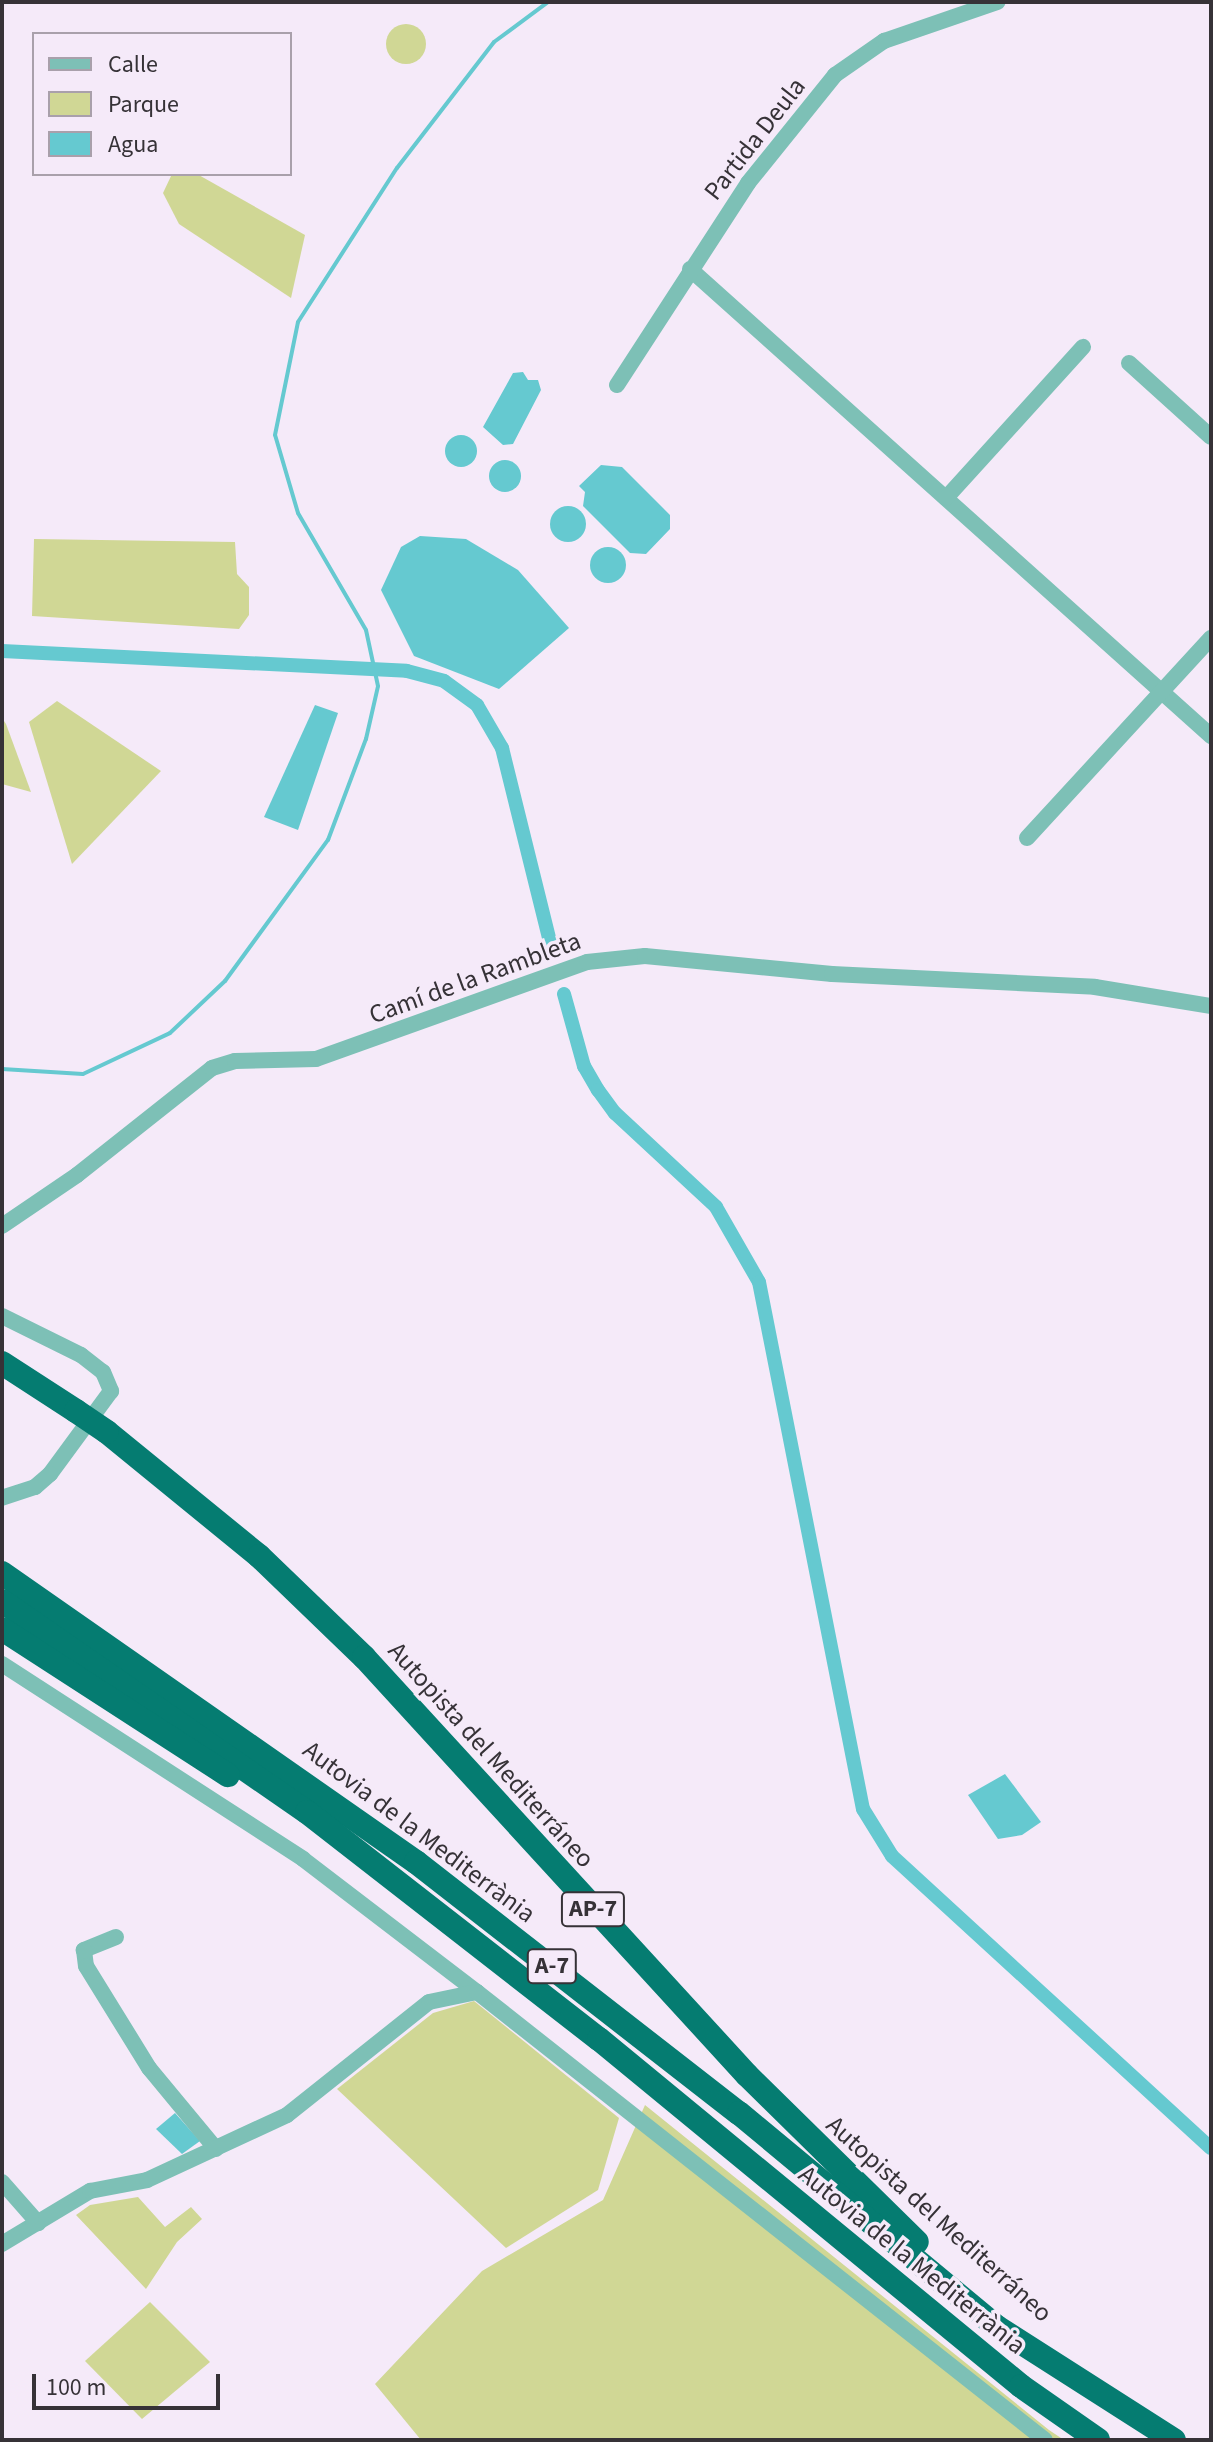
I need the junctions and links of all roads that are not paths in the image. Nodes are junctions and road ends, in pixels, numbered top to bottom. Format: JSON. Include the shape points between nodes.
{"nodes":[{"id":1,"x":997,"y":2,"type":"edge"},
{"id":2,"x":690,"y":269,"type":"junction"},
{"id":3,"x":1083,"y":347,"type":"dead end"},
{"id":4,"x":1129,"y":363,"type":"dead end"},
{"id":5,"x":617,"y":385,"type":"dead end"},
{"id":6,"x":1211,"y":437,"type":"edge"},
{"id":7,"x":946,"y":498,"type":"junction"},
{"id":8,"x":1211,"y":638,"type":"edge"},
{"id":9,"x":1161,"y":691,"type":"junction"},
{"id":10,"x":1211,"y":736,"type":"edge"},
{"id":11,"x":1027,"y":838,"type":"dead end"},
{"id":12,"x":1211,"y":1006,"type":"edge"},
{"id":13,"x":2,"y":1226,"type":"edge"},
{"id":14,"x":2,"y":1316,"type":"edge"},
{"id":15,"x":2,"y":1363,"type":"edge"},
{"id":16,"x":2,"y":1498,"type":"edge"},
{"id":17,"x":2,"y":1573,"type":"edge"},
{"id":18,"x":2,"y":1601,"type":"edge"},
{"id":19,"x":2,"y":1629,"type":"edge"},
{"id":20,"x":2,"y":1664,"type":"edge"},
{"id":21,"x":417,"y":1900,"type":"junction"},
{"id":22,"x":116,"y":1937,"type":"dead end"},
{"id":23,"x":477,"y":1992,"type":"junction"},
{"id":24,"x":216,"y":2149,"type":"junction"},
{"id":25,"x":2,"y":2182,"type":"edge"},
{"id":26,"x":38,"y":2223,"type":"junction"},
{"id":27,"x":2,"y":2244,"type":"edge"},
{"id":28,"x":1083,"y":2384,"type":"junction"},
{"id":29,"x":1045,"y":2440,"type":"edge"},
{"id":30,"x":1098,"y":2440,"type":"edge"},
{"id":31,"x":1174,"y":2440,"type":"edge"}],
"edges":[{"from":1,"to":2,"type":"street","name":"Partida Deula","via":[[884,41],[835,75],[748,183]]},
{"from":2,"to":5,"type":"street","name":"Partida Deula"},
{"from":2,"to":7,"type":"street"},
{"from":3,"to":7,"type":"street"},
{"from":4,"to":6,"type":"street"},
{"from":7,"to":9,"type":"street"},
{"from":8,"to":9,"type":"street"},
{"from":9,"to":10,"type":"street"},
{"from":9,"to":11,"type":"street"},
{"from":12,"to":13,"type":"street","name":"Camí de la Rambleta","via":[[1095,987],[832,974],[645,956],[587,962],[316,1059],[235,1061],[212,1068],[77,1175]]},
{"from":14,"to":16,"type":"street","via":[[81,1355],[103,1372],[111,1391],[50,1474],[35,1487]]},
{"from":15,"to":28,"type":"highway","name":"Autopista del Mediterráneo","number":"AP-7","bridge":true,"via":[[187,1493],[325,1619],[815,2146]]},
{"from":17,"to":28,"type":"highway","name":"Autovia de la Mediterrània","number":"A-7","via":[[416,1862],[739,2113],[997,2327]]},
{"from":18,"to":21,"type":"highway","name":"Autovia de la Mediterrània","number":"A-7","via":[[307,1812]]},
{"from":19,"to":21,"type":"highway"},
{"from":20,"to":23,"type":"street","via":[[303,1859]]},
{"from":21,"to":30,"type":"highway","name":"Autovia de la Mediterrània","number":"A-7","via":[[599,2039],[1021,2386]]},
{"from":22,"to":24,"type":"street","via":[[84,1950],[86,1966],[149,2068]]},
{"from":23,"to":24,"type":"street","via":[[429,2002],[287,2115]]},
{"from":23,"to":29,"type":"street"},
{"from":24,"to":26,"type":"street","via":[[147,2180],[90,2191]]},
{"from":25,"to":26,"type":"street"},
{"from":26,"to":27,"type":"street"},
{"from":28,"to":31,"type":"highway","name":"Autovia de la Mediterrània","number":"A-7"}]}
